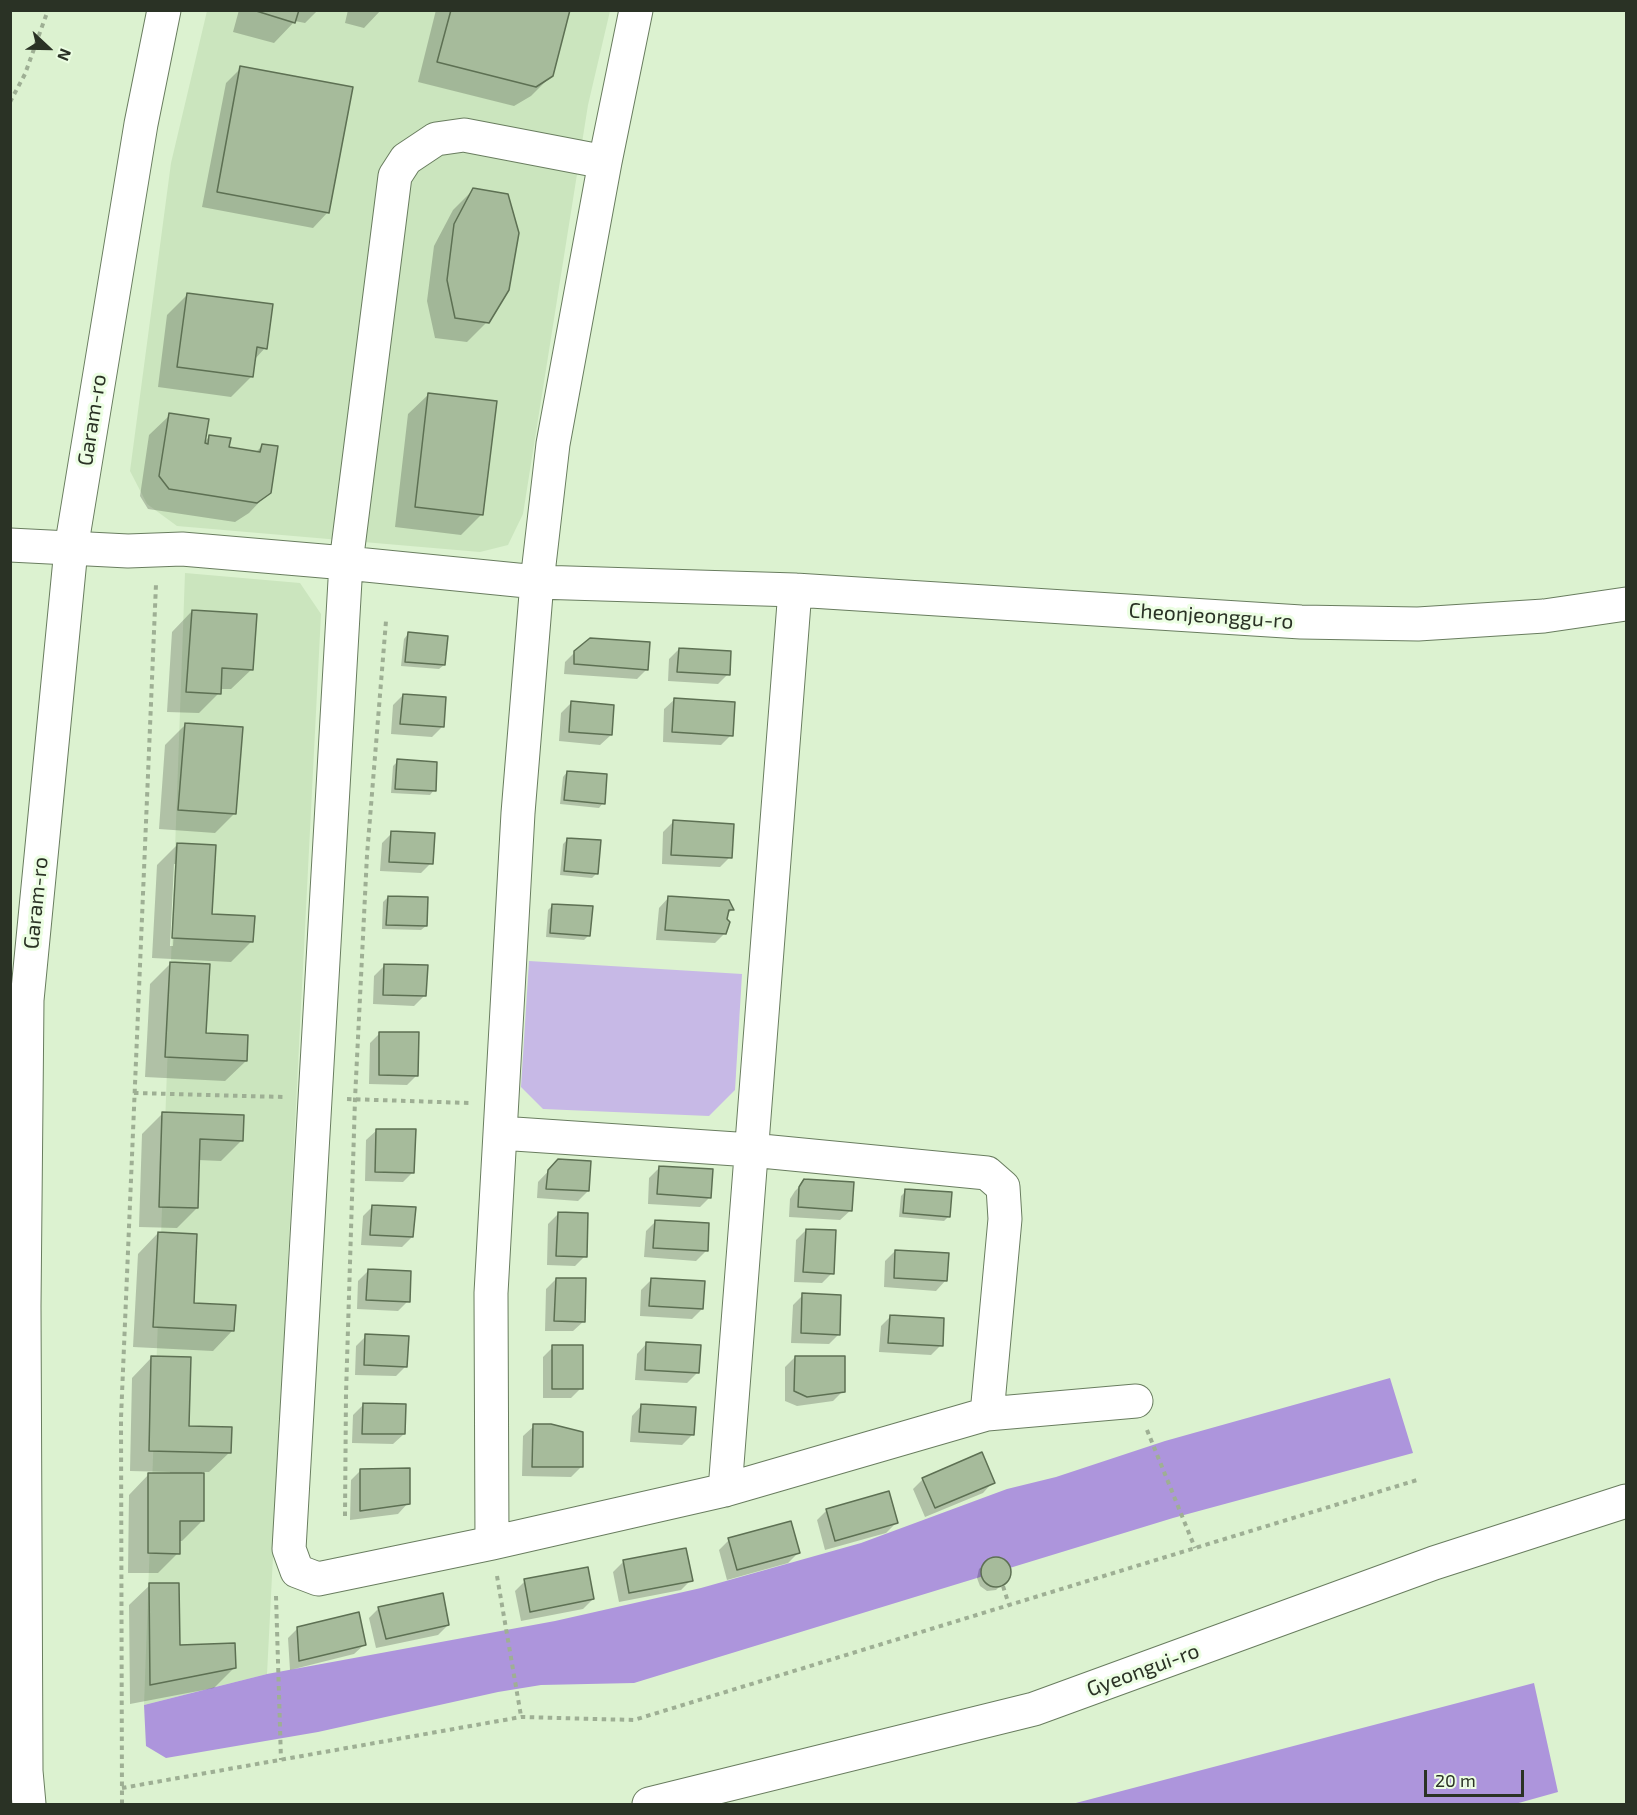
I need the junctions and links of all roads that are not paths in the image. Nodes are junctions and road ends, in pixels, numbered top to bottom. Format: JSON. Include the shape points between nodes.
{"nodes":[{"id":1,"x":164,"y":10,"type":"edge"},
{"id":2,"x":636,"y":10,"type":"edge"},
{"id":3,"x":605,"y":162,"type":"junction"},
{"id":4,"x":10,"y":545,"type":"edge"},
{"id":5,"x":71,"y":549,"type":"junction"},
{"id":6,"x":346,"y":563,"type":"junction"},
{"id":7,"x":537,"y":582,"type":"junction"},
{"id":8,"x":795,"y":590,"type":"junction"},
{"id":9,"x":1626,"y":604,"type":"edge"},
{"id":10,"x":501,"y":1118,"type":"junction"},
{"id":11,"x":752,"y":1150,"type":"junction"},
{"id":12,"x":1136,"y":1401,"type":"road end"},
{"id":13,"x":987,"y":1414,"type":"junction"},
{"id":14,"x":726,"y":1490,"type":"junction"},
{"id":15,"x":1626,"y":1501,"type":"edge"},
{"id":16,"x":492,"y":1543,"type":"junction"},
{"id":17,"x":29,"y":1804,"type":"edge"},
{"id":18,"x":649,"y":1804,"type":"edge"}],
"edges":[{"from":1,"to":5,"type":"street","name":"Garam-ro","via":[[141,124]]},
{"from":2,"to":3,"type":"street"},
{"from":3,"to":6,"type":"street","via":[[464,135],[435,138],[406,159],[395,176]]},
{"from":3,"to":7,"type":"street","via":[[553,444]]},
{"from":4,"to":5,"type":"street","name":"Cheonjeonggu-ro"},
{"from":5,"to":6,"type":"street","name":"Cheonjeonggu-ro","via":[[182,549]]},
{"from":5,"to":17,"type":"street","name":"Garam-ro","via":[[27,1000],[24,1306]]},
{"from":6,"to":7,"type":"street","name":"Cheonjeonggu-ro"},
{"from":6,"to":16,"type":"street","via":[[288,1550],[297,1571],[318,1579]]},
{"from":7,"to":8,"type":"street","name":"Cheonjeonggu-ro"},
{"from":7,"to":10,"type":"street","via":[[518,813]]},
{"from":8,"to":9,"type":"street","name":"Cheonjeonggu-ro","via":[[1289,621],[1418,624],[1544,616]]},
{"from":8,"to":11,"type":"street"},
{"from":10,"to":11,"type":"street"},
{"from":10,"to":16,"type":"street","via":[[491,1293]]},
{"from":11,"to":13,"type":"street","via":[[987,1173],[1003,1187],[1005,1219]]},
{"from":11,"to":14,"type":"street"},
{"from":12,"to":13,"type":"street"},
{"from":13,"to":14,"type":"street"},
{"from":14,"to":16,"type":"street"},
{"from":15,"to":18,"type":"street","name":"Gyeongui-ro","via":[[1434,1563],[1034,1709]]}]}
